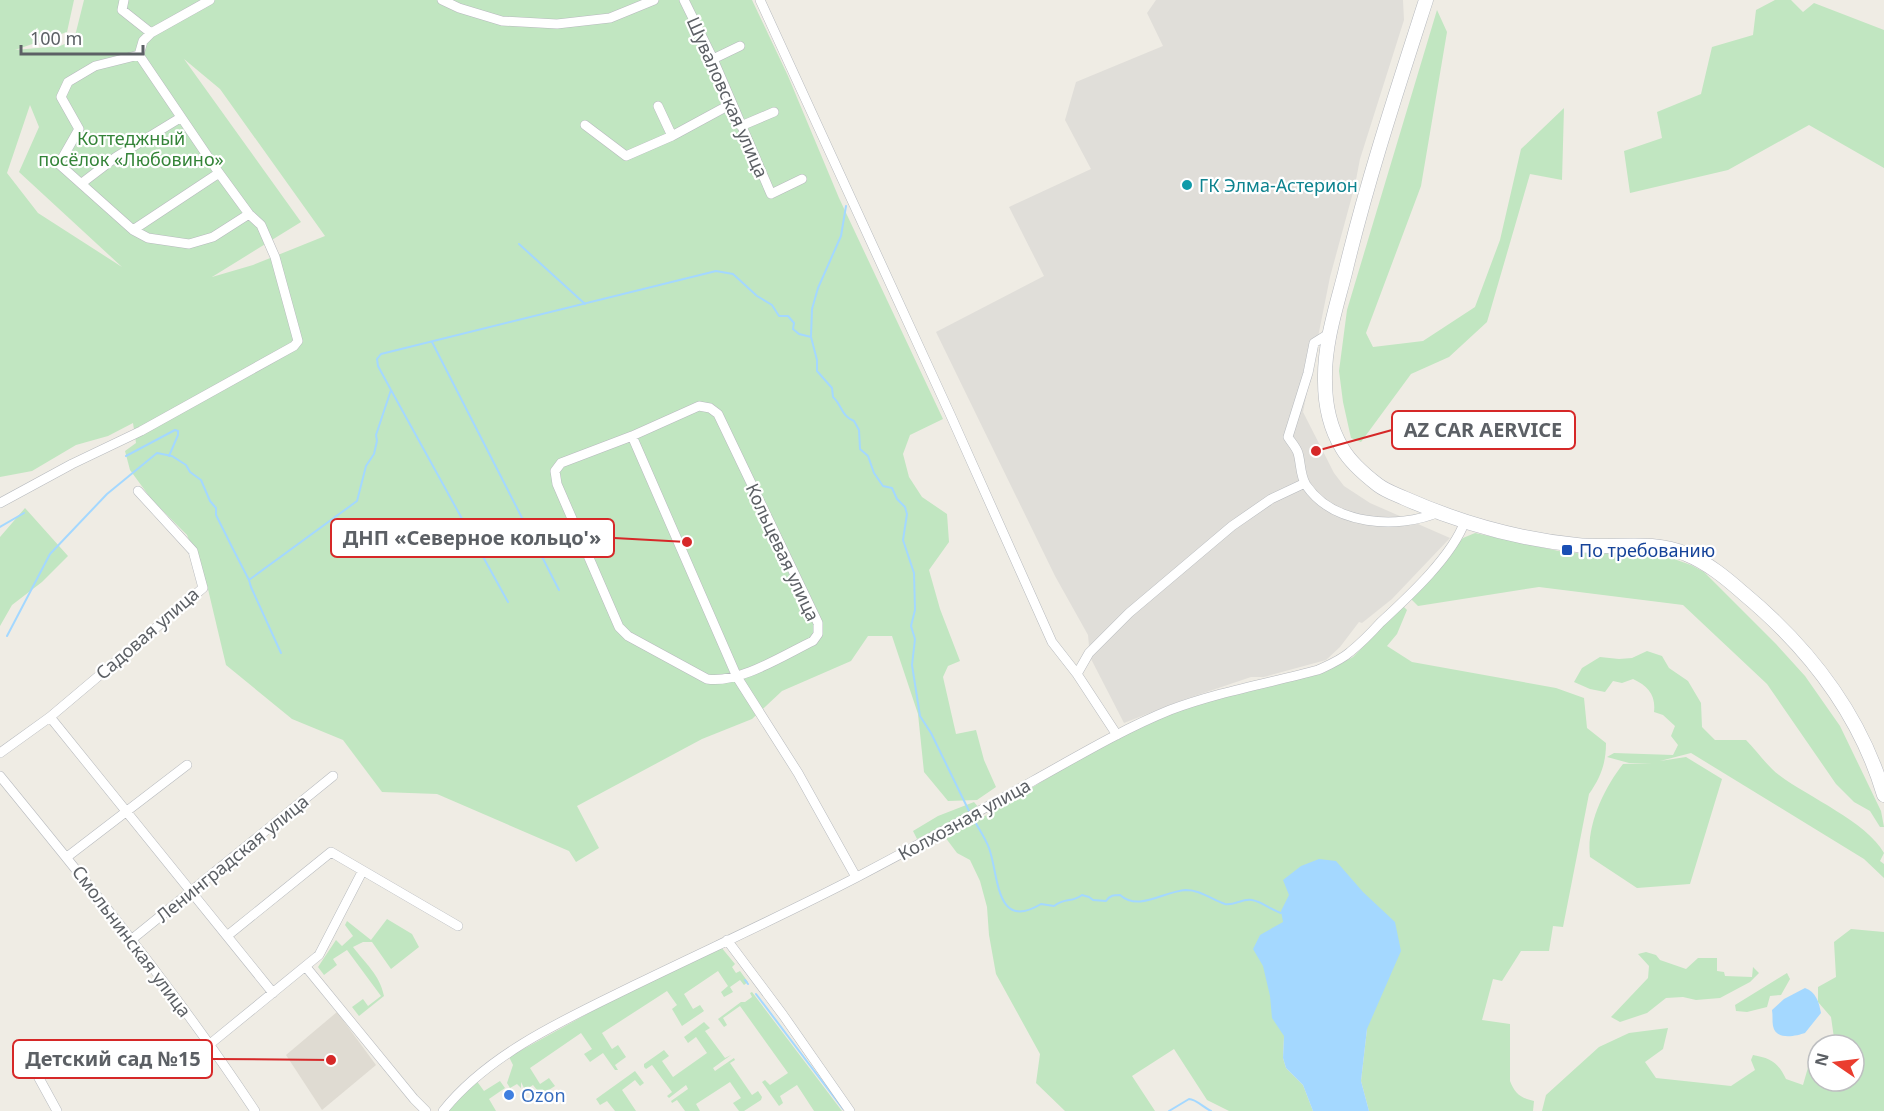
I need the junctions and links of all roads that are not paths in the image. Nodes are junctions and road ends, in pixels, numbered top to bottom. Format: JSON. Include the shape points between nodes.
{"nodes":[{"id":1,"x":123,"y":0,"type":"edge"},
{"id":2,"x":210,"y":0,"type":"edge"},
{"id":3,"x":442,"y":0,"type":"edge"},
{"id":4,"x":654,"y":0,"type":"edge"},
{"id":5,"x":684,"y":0,"type":"edge"},
{"id":6,"x":760,"y":0,"type":"edge"},
{"id":7,"x":1426,"y":0,"type":"edge"},
{"id":8,"x":151,"y":33,"type":"junction"},
{"id":9,"x":740,"y":46,"type":"dead end"},
{"id":10,"x":139,"y":55,"type":"junction"},
{"id":11,"x":713,"y":59,"type":"junction"},
{"id":12,"x":731,"y":104,"type":"junction"},
{"id":13,"x":658,"y":106,"type":"dead end"},
{"id":14,"x":774,"y":112,"type":"dead end"},
{"id":15,"x":180,"y":118,"type":"junction"},
{"id":16,"x":585,"y":125,"type":"dead end"},
{"id":17,"x":741,"y":126,"type":"junction"},
{"id":18,"x":672,"y":135,"type":"junction"},
{"id":19,"x":219,"y":173,"type":"junction"},
{"id":20,"x":802,"y":178,"type":"dead end"},
{"id":21,"x":82,"y":183,"type":"junction"},
{"id":22,"x":249,"y":214,"type":"junction"},
{"id":23,"x":133,"y":230,"type":"junction"},
{"id":24,"x":1330,"y":333,"type":"junction"},
{"id":25,"x":632,"y":436,"type":"junction"},
{"id":26,"x":1305,"y":483,"type":"junction"},
{"id":27,"x":138,"y":491,"type":"dead end"},
{"id":28,"x":0,"y":503,"type":"edge"},
{"id":29,"x":1438,"y":513,"type":"junction"},
{"id":30,"x":1465,"y":521,"type":"junction"},
{"id":31,"x":1077,"y":674,"type":"junction"},
{"id":32,"x":737,"y":677,"type":"junction"},
{"id":33,"x":50,"y":717,"type":"junction"},
{"id":34,"x":1117,"y":735,"type":"junction"},
{"id":35,"x":0,"y":753,"type":"edge"},
{"id":36,"x":187,"y":765,"type":"dead end"},
{"id":37,"x":0,"y":776,"type":"edge"},
{"id":38,"x":333,"y":776,"type":"dead end"},
{"id":39,"x":1884,"y":795,"type":"edge"},
{"id":40,"x":127,"y":812,"type":"junction"},
{"id":41,"x":67,"y":857,"type":"junction"},
{"id":42,"x":362,"y":872,"type":"junction"},
{"id":43,"x":856,"y":878,"type":"junction"},
{"id":44,"x":191,"y":892,"type":"junction"},
{"id":45,"x":458,"y":926,"type":"dead end"},
{"id":46,"x":227,"y":936,"type":"junction"},
{"id":47,"x":131,"y":939,"type":"junction"},
{"id":48,"x":727,"y":940,"type":"junction"},
{"id":49,"x":306,"y":967,"type":"junction"},
{"id":50,"x":273,"y":993,"type":"junction"},
{"id":51,"x":210,"y":1044,"type":"junction"},
{"id":52,"x":28,"y":1058,"type":"dead end"},
{"id":53,"x":57,"y":1111,"type":"edge"},
{"id":54,"x":255,"y":1111,"type":"edge"},
{"id":55,"x":426,"y":1111,"type":"edge"},
{"id":56,"x":443,"y":1111,"type":"edge"},
{"id":57,"x":850,"y":1111,"type":"edge"}],
"edges":[{"from":1,"to":8,"type":"street","via":[[122,10]]},
{"from":2,"to":8,"type":"street"},
{"from":3,"to":4,"type":"street","via":[[502,21],[557,24],[610,18]]},
{"from":5,"to":11,"type":"street","name":"Шуваловская улица"},
{"from":6,"to":31,"type":"street","via":[[1052,642]]},
{"from":7,"to":24,"type":"main road","via":[[1355,232]]},
{"from":8,"to":10,"type":"street","via":[[143,41]]},
{"from":9,"to":11,"type":"street"},
{"from":10,"to":15,"type":"street"},
{"from":10,"to":21,"type":"street","via":[[95,66],[68,82],[61,97],[79,129],[59,164]]},
{"from":11,"to":12,"type":"street","name":"Шуваловская улица"},
{"from":12,"to":17,"type":"street","name":"Шуваловская улица"},
{"from":12,"to":18,"type":"street"},
{"from":13,"to":18,"type":"street"},
{"from":14,"to":17,"type":"street"},
{"from":15,"to":19,"type":"street"},
{"from":15,"to":21,"type":"street"},
{"from":16,"to":18,"type":"street","via":[[626,156]]},
{"from":17,"to":20,"type":"street","name":"Шуваловская улица","via":[[771,194]]},
{"from":19,"to":22,"type":"street"},
{"from":19,"to":23,"type":"street"},
{"from":21,"to":23,"type":"street"},
{"from":22,"to":23,"type":"street","via":[[213,237],[189,244],[148,238]]},
{"from":22,"to":28,"type":"street","via":[[261,225],[274,257],[297,336],[294,346]]},
{"from":24,"to":26,"type":"street","via":[[1314,344],[1288,437],[1298,451]]},
{"from":24,"to":29,"type":"main road","via":[[1325,380],[1327,405],[1342,448],[1380,487]]},
{"from":25,"to":32,"type":"street"},
{"from":25,"to":32,"type":"street","name":"Кольцевая улица","via":[[561,463],[555,471],[557,484],[620,627],[628,636],[707,679]]},
{"from":25,"to":32,"type":"street","name":"Кольцевая улица","via":[[699,406],[718,414],[818,623],[813,641]]},
{"from":26,"to":29,"type":"street","via":[[1322,502],[1362,519],[1413,521]]},
{"from":26,"to":31,"type":"street","via":[[1271,498],[1232,526],[1128,613],[1089,653]]},
{"from":27,"to":33,"type":"street","name":"Садовая улица","via":[[193,551],[203,588]]},
{"from":29,"to":30,"type":"main road"},
{"from":30,"to":34,"type":"street","name":"Колхозная улица","via":[[1449,550],[1401,604],[1332,664],[1170,710]]},
{"from":30,"to":39,"type":"main road","via":[[1578,545],[1663,547],[1701,560],[1760,607],[1817,667],[1853,721]]},
{"from":31,"to":34,"type":"street"},
{"from":32,"to":43,"type":"street","via":[[798,773]]},
{"from":33,"to":35,"type":"street","name":"Садовая улица"},
{"from":33,"to":40,"type":"street"},
{"from":34,"to":43,"type":"street","name":"Колхозная улица"},
{"from":36,"to":40,"type":"street"},
{"from":37,"to":41,"type":"street","name":"Смольнинская улица"},
{"from":38,"to":44,"type":"street","name":"Ленинградская улица"},
{"from":40,"to":41,"type":"street"},
{"from":40,"to":44,"type":"street"},
{"from":41,"to":47,"type":"street","name":"Смольнинская улица"},
{"from":42,"to":45,"type":"street"},
{"from":42,"to":46,"type":"street","via":[[331,852]]},
{"from":42,"to":49,"type":"street","via":[[319,955]]},
{"from":43,"to":48,"type":"street","name":"Колхозная улица"},
{"from":44,"to":46,"type":"street"},
{"from":44,"to":47,"type":"street","name":"Ленинградская улица"},
{"from":46,"to":50,"type":"street"},
{"from":47,"to":51,"type":"street","name":"Смольнинская улица"},
{"from":48,"to":56,"type":"street","name":"Колхозная улица","via":[[509,1053],[478,1074]]},
{"from":48,"to":57,"type":"street"},
{"from":49,"to":50,"type":"street"},
{"from":49,"to":55,"type":"street"},
{"from":50,"to":51,"type":"street"},
{"from":51,"to":54,"type":"street","name":"Смольнинская улица"},
{"from":52,"to":53,"type":"street"}]}
